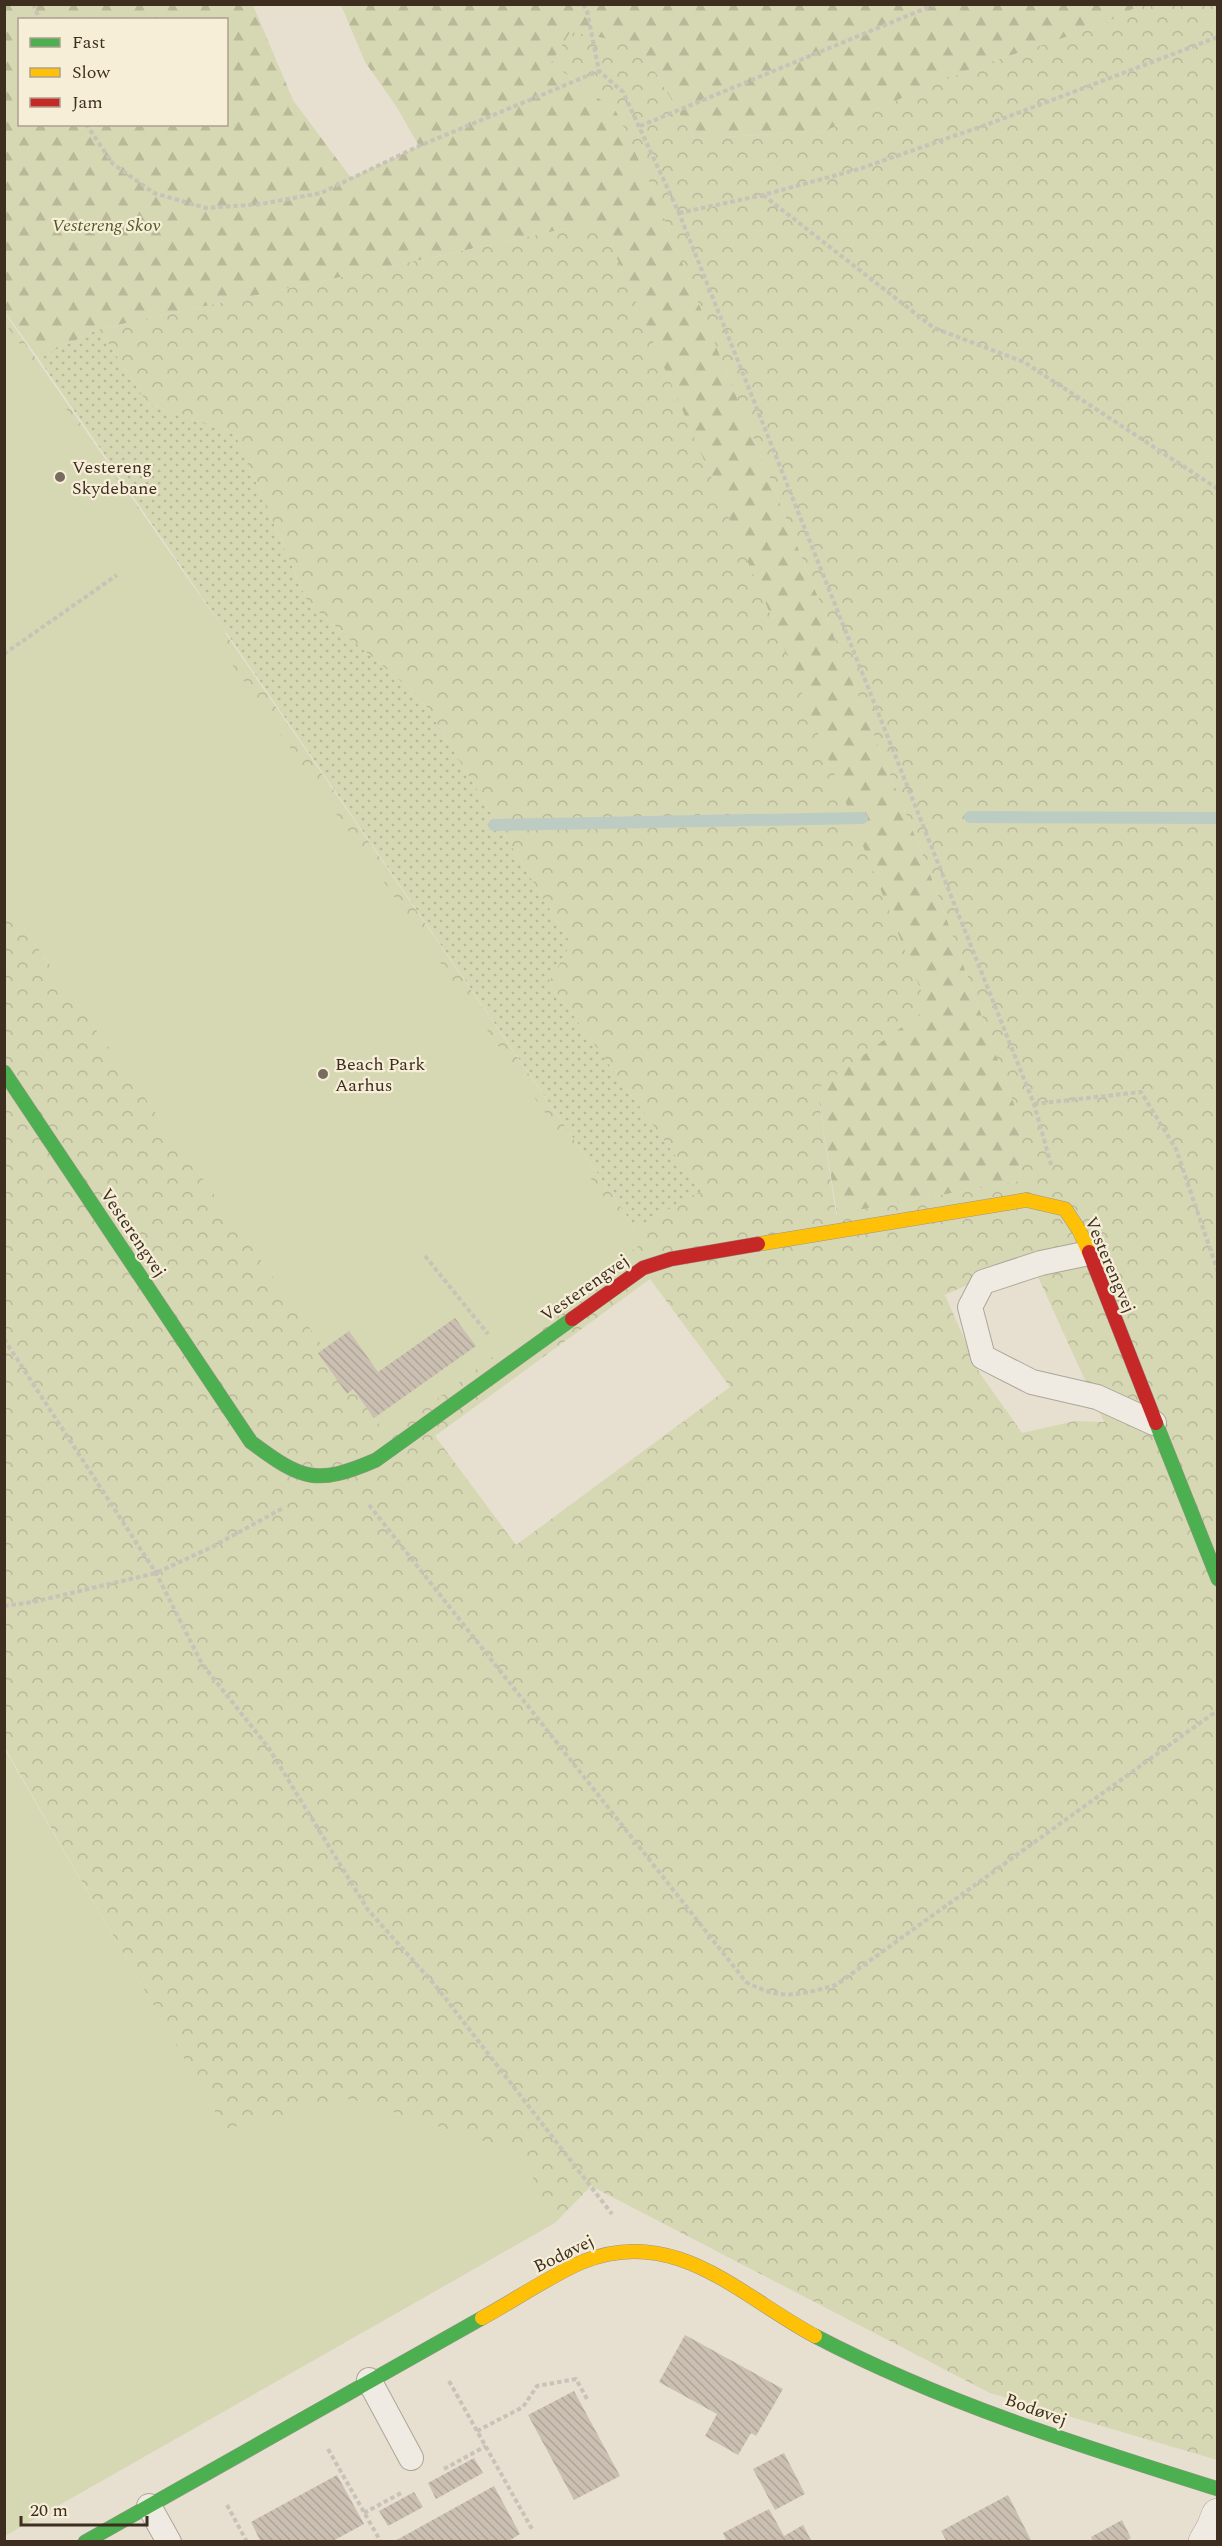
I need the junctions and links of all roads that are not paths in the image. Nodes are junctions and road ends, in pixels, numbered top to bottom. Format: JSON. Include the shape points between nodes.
{"nodes":[{"id":1,"x":4,"y":1072,"type":"edge"},
{"id":2,"x":1089,"y":1253,"type":"junction"},
{"id":3,"x":1154,"y":1423,"type":"junction"},
{"id":4,"x":1218,"y":1579,"type":"edge"},
{"id":5,"x":369,"y":2380,"type":"junction"},
{"id":6,"x":411,"y":2458,"type":"dead end"},
{"id":7,"x":1218,"y":2488,"type":"edge"},
{"id":8,"x":149,"y":2506,"type":"junction"},
{"id":9,"x":1218,"y":2515,"type":"edge"},
{"id":10,"x":85,"y":2541,"type":"edge"},
{"id":11,"x":169,"y":2541,"type":"edge"},
{"id":12,"x":1205,"y":2541,"type":"edge"}],
"edges":[{"from":1,"to":2,"type":"street","name":"Vesterengvej","via":[[251,1442],[282,1465],[306,1476],[344,1474],[376,1460],[644,1268],[670,1259],[1026,1200],[1065,1209]]},
{"from":2,"to":3,"type":"street","name":"Vesterengvej"},
{"from":2,"to":3,"type":"lane","via":[[1041,1263],[983,1282],[970,1307],[982,1357],[1032,1382],[1097,1397]]},
{"from":3,"to":4,"type":"street","name":"Vesterengvej"},
{"from":5,"to":6,"type":"lane"},
{"from":5,"to":7,"type":"street","name":"Bodøvej","via":[[580,2262],[610,2251],[640,2249],[673,2256],[709,2272],[816,2337],[953,2400]]},
{"from":5,"to":8,"type":"street","name":"Bodøvej"},
{"from":8,"to":10,"type":"street","name":"Bodøvej"},
{"from":8,"to":11,"type":"lane"},
{"from":9,"to":12,"type":"street"}]}
